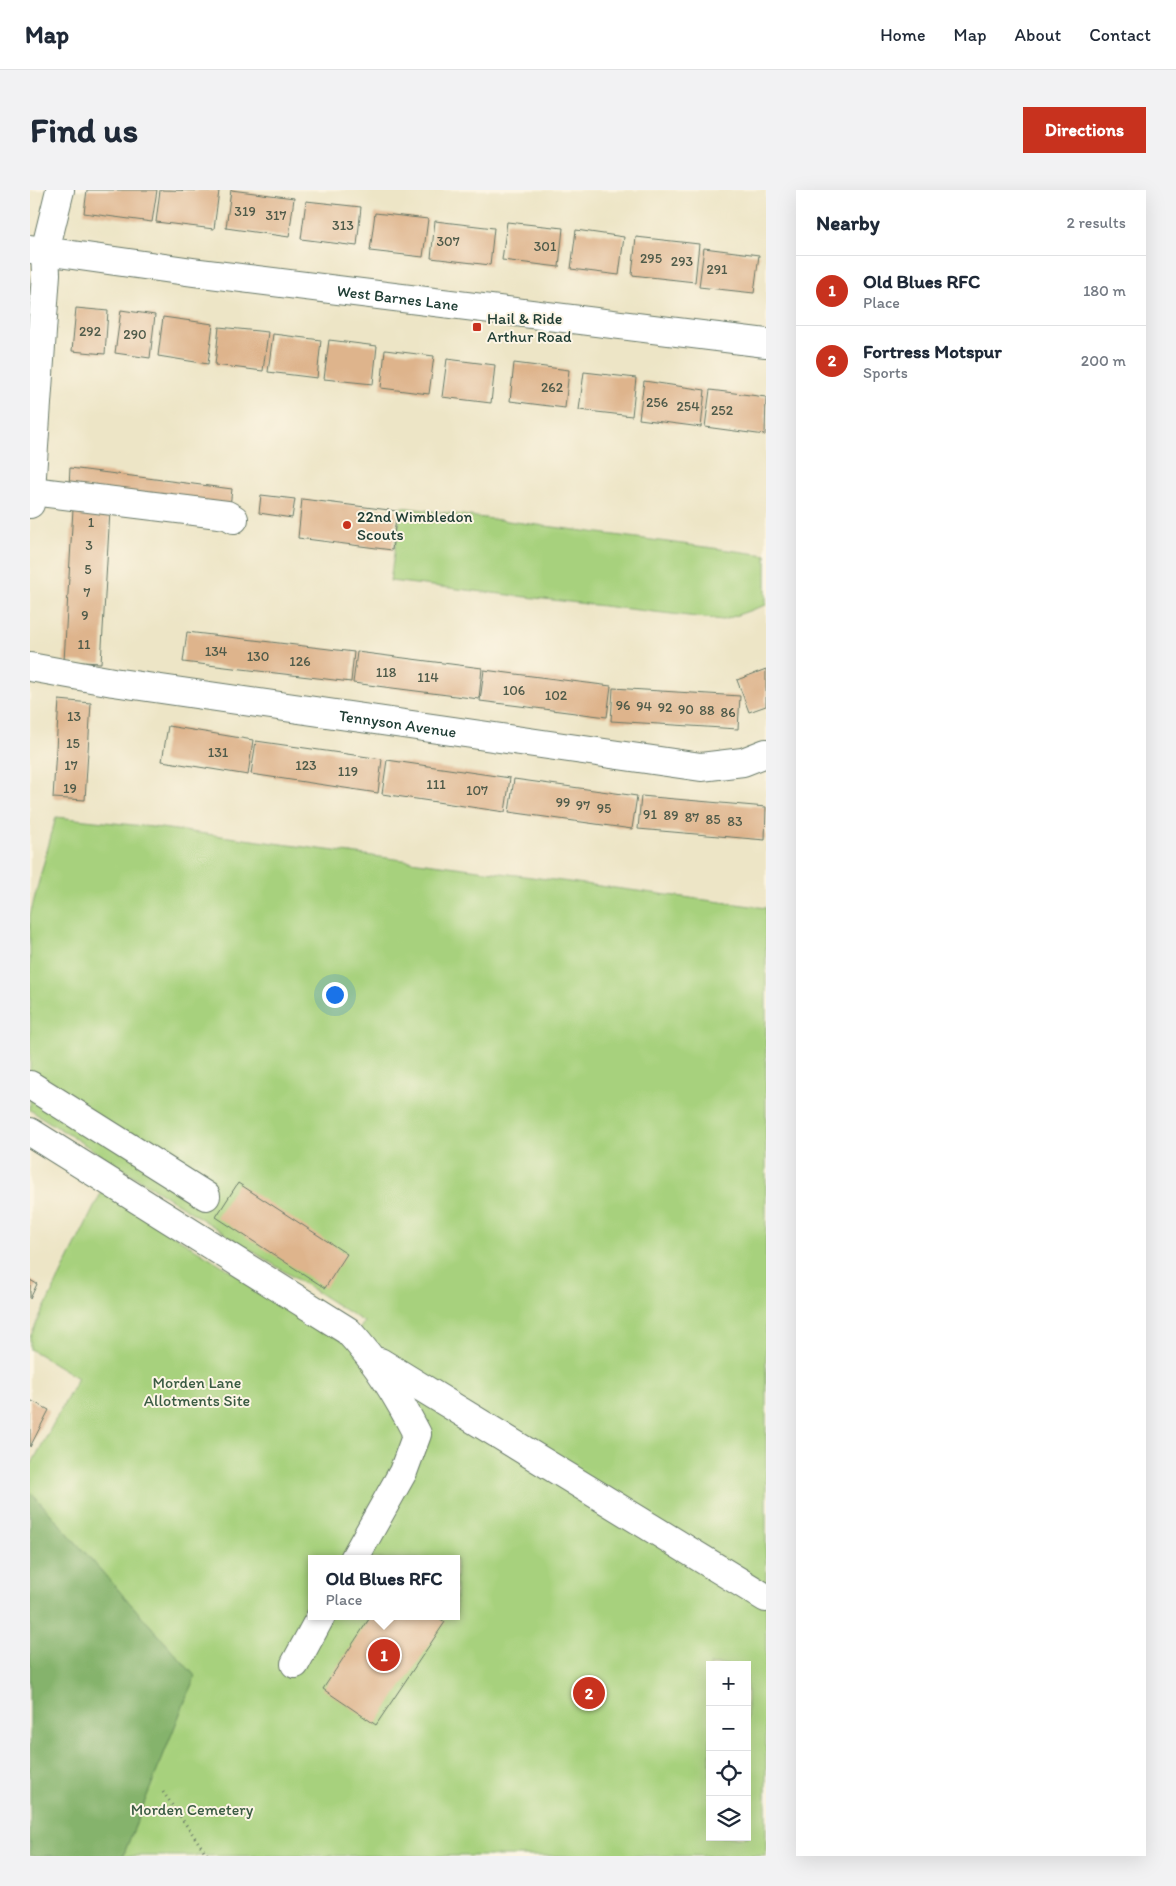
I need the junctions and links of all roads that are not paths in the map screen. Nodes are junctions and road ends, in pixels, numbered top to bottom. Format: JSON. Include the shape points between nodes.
{"nodes":[{"id":1,"x":60,"y":190,"type":"edge"},
{"id":2,"x":37,"y":250,"type":"edge"},
{"id":3,"x":766,"y":342,"type":"edge"},
{"id":4,"x":31,"y":497,"type":"edge"},
{"id":5,"x":234,"y":519,"type":"dead end"},
{"id":6,"x":30,"y":667,"type":"edge"},
{"id":7,"x":766,"y":753,"type":"edge"},
{"id":8,"x":30,"y":1085,"type":"edge"},
{"id":9,"x":30,"y":1132,"type":"edge"},
{"id":10,"x":206,"y":1196,"type":"dead end"},
{"id":11,"x":372,"y":1358,"type":"junction"},
{"id":12,"x":356,"y":1555,"type":"edge"},
{"id":13,"x":766,"y":1598,"type":"edge"},
{"id":14,"x":319,"y":1620,"type":"edge"},
{"id":15,"x":294,"y":1664,"type":"dead end"}],
"edges":[{"from":1,"to":2,"type":"street"},
{"from":2,"to":3,"type":"street","name":"West Barnes Lane"},
{"from":2,"to":4,"type":"street","via":[[46,274]]},
{"from":4,"to":5,"type":"street","via":[[227,515]]},
{"from":6,"to":7,"type":"street","name":"Tennyson Avenue","via":[[123,684],[701,767],[743,762]]},
{"from":8,"to":10,"type":"street"},
{"from":9,"to":11,"type":"street","via":[[348,1331]]},
{"from":11,"to":12,"type":"street","via":[[417,1434],[403,1472]]},
{"from":11,"to":13,"type":"street"},
{"from":14,"to":15,"type":"street"}]}
